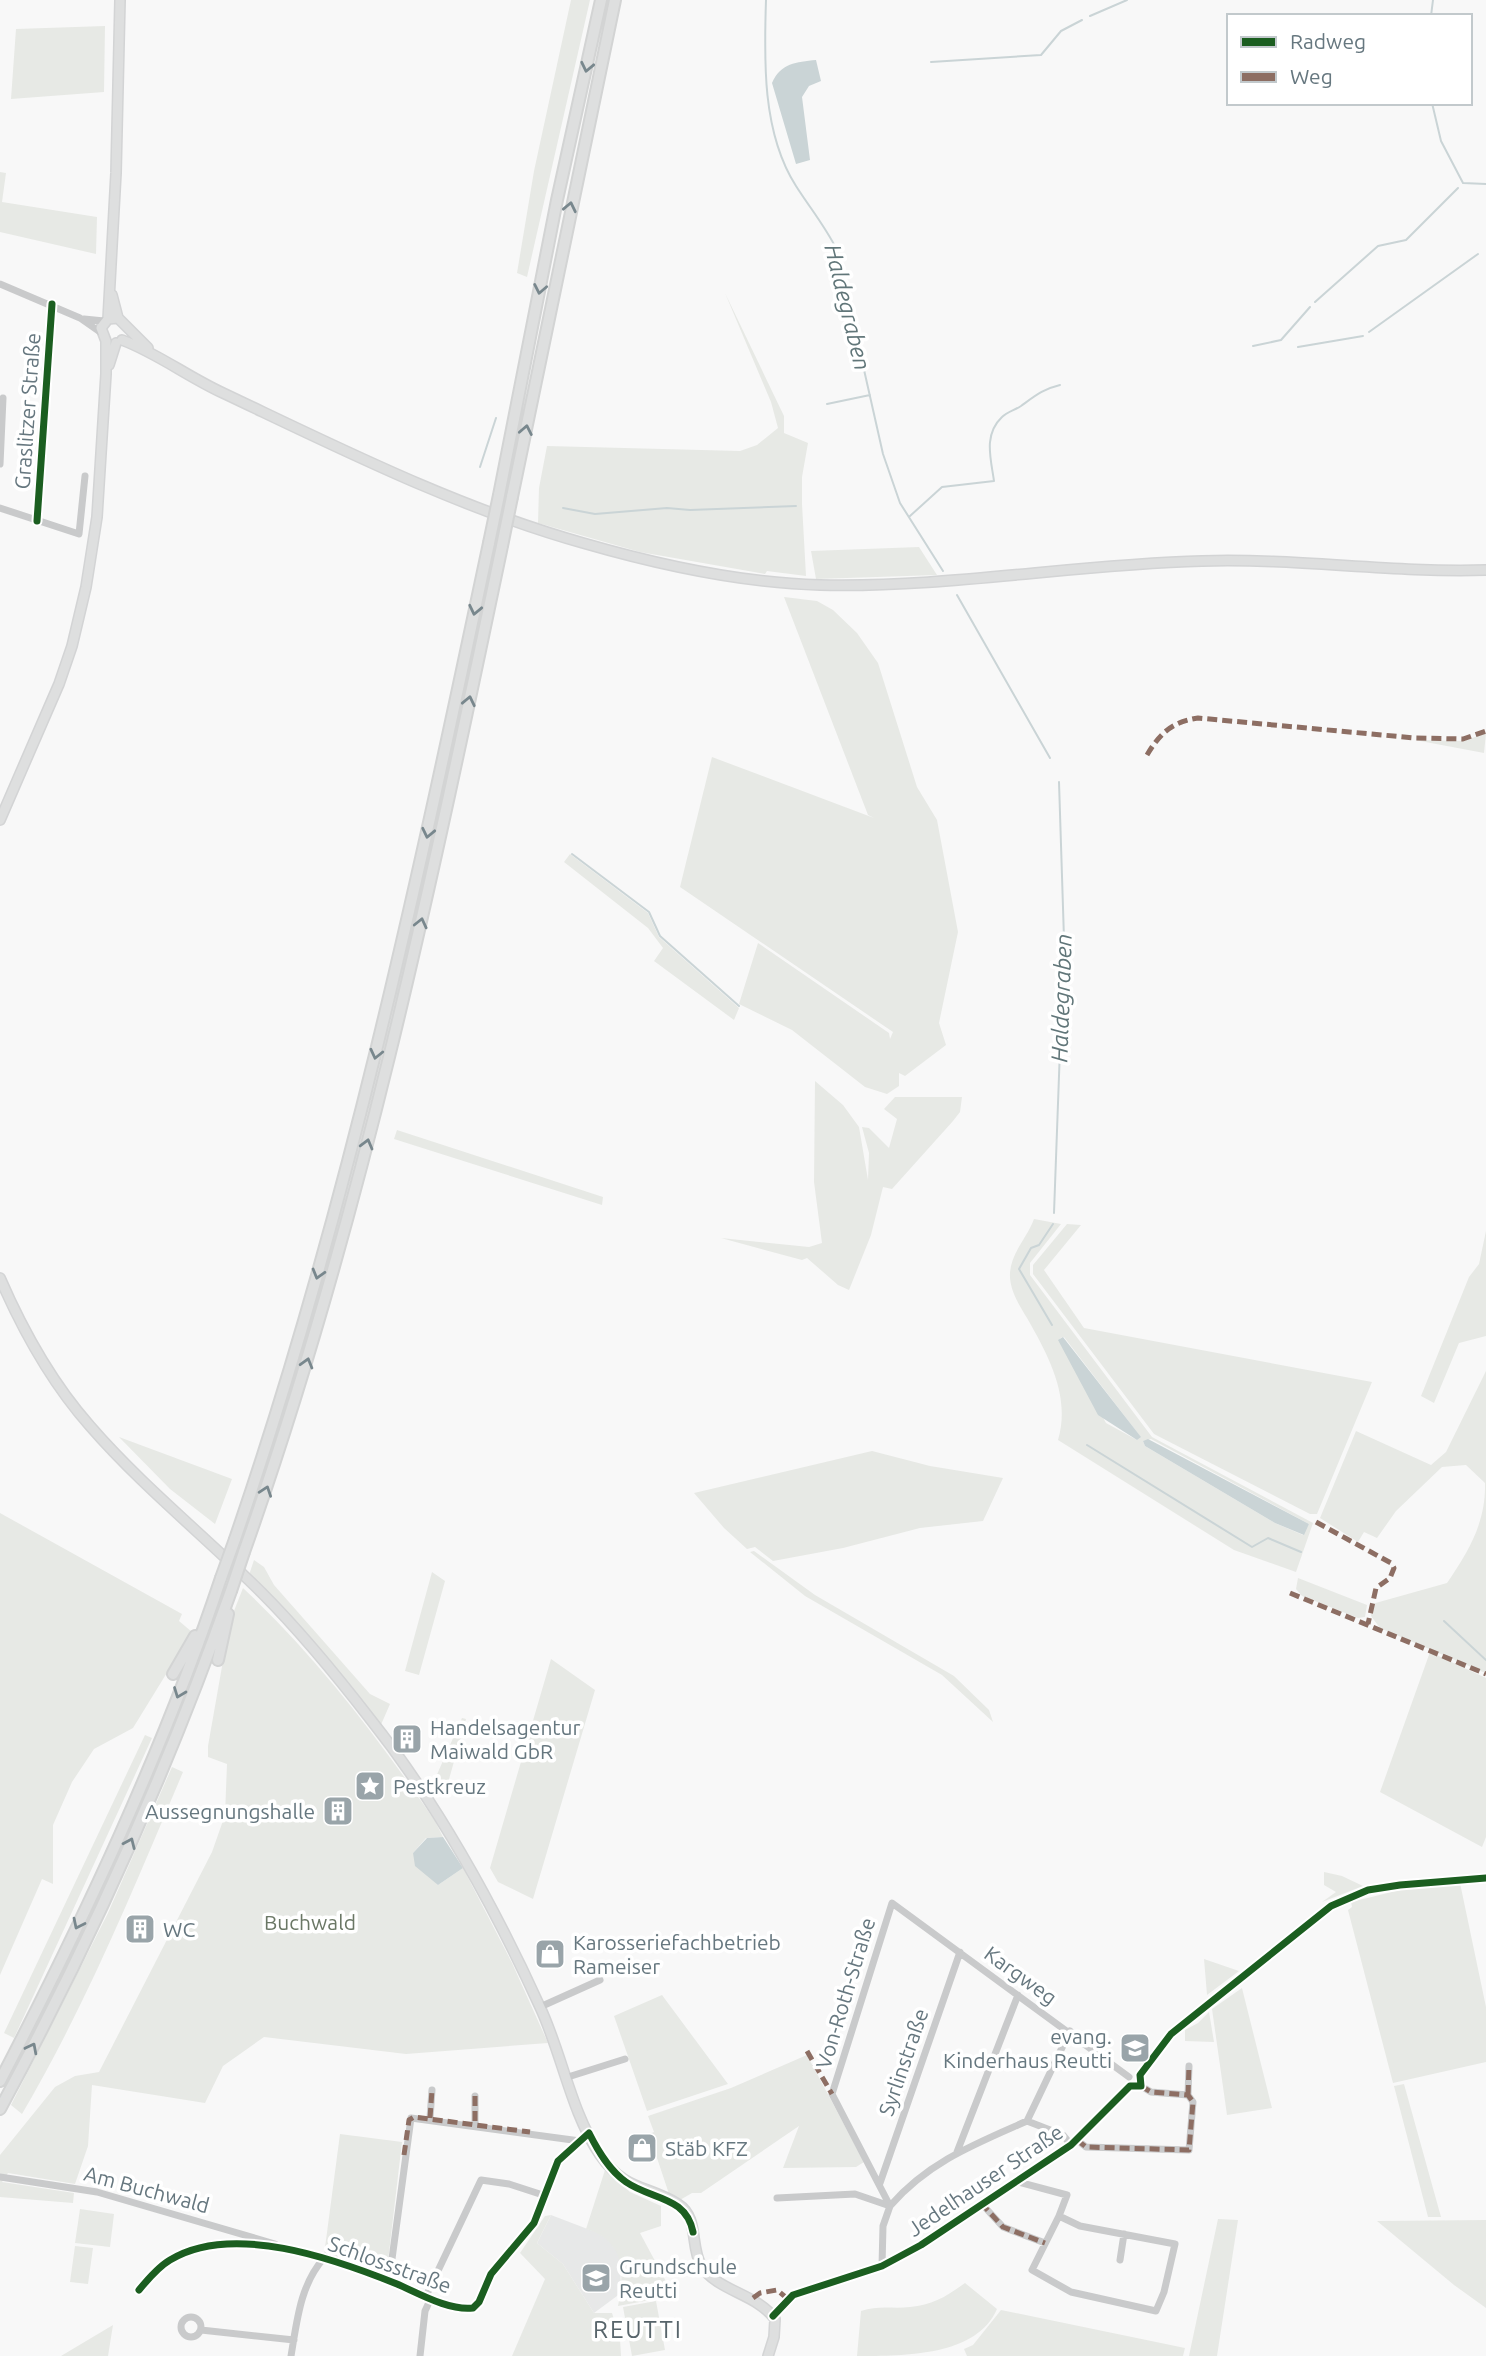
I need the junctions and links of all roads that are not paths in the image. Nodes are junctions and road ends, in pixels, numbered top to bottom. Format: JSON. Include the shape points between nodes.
{"nodes":[{"id":1,"x":120,"y":0,"type":"edge"},
{"id":2,"x":601,"y":0,"type":"edge"},
{"id":3,"x":615,"y":0,"type":"edge"},
{"id":4,"x":0,"y":284,"type":"edge"},
{"id":5,"x":111,"y":290,"type":"junction"},
{"id":6,"x":52,"y":304,"type":"junction"},
{"id":7,"x":80,"y":318,"type":"junction"},
{"id":8,"x":118,"y":318,"type":"junction"},
{"id":9,"x":106,"y":320,"type":"junction"},
{"id":10,"x":127,"y":329,"type":"junction"},
{"id":11,"x":103,"y":337,"type":"junction"},
{"id":12,"x":119,"y":342,"type":"junction"},
{"id":13,"x":157,"y":356,"type":"junction"},
{"id":14,"x":106,"y":374,"type":"junction"},
{"id":15,"x":3,"y":398,"type":"dead end"},
{"id":16,"x":0,"y":464,"type":"edge"},
{"id":17,"x":85,"y":476,"type":"dead end"},
{"id":18,"x":0,"y":508,"type":"edge"},
{"id":19,"x":37,"y":521,"type":"junction"},
{"id":20,"x":1486,"y":570,"type":"edge"},
{"id":21,"x":0,"y":820,"type":"edge"},
{"id":22,"x":0,"y":1278,"type":"edge"},
{"id":23,"x":231,"y":1591,"type":"junction"},
{"id":24,"x":212,"y":1606,"type":"junction"},
{"id":25,"x":218,"y":1660,"type":"dead end"},
{"id":26,"x":173,"y":1674,"type":"dead end"},
{"id":27,"x":1486,"y":1878,"type":"edge"},
{"id":28,"x":892,"y":1903,"type":"joint"},
{"id":29,"x":960,"y":1952,"type":"junction"},
{"id":30,"x":600,"y":1980,"type":"dead end"},
{"id":31,"x":1018,"y":1995,"type":"junction"},
{"id":32,"x":540,"y":2007,"type":"junction"},
{"id":33,"x":1070,"y":2031,"type":"junction"},
{"id":34,"x":625,"y":2059,"type":"dead end"},
{"id":35,"x":1189,"y":2066,"type":"dead end"},
{"id":36,"x":1140,"y":2075,"type":"junction"},
{"id":37,"x":568,"y":2077,"type":"junction"},
{"id":38,"x":1129,"y":2077,"type":"junction"},
{"id":39,"x":0,"y":2081,"type":"edge"},
{"id":40,"x":1130,"y":2086,"type":"junction"},
{"id":41,"x":1142,"y":2086,"type":"junction"},
{"id":42,"x":432,"y":2090,"type":"dead end"},
{"id":43,"x":1188,"y":2095,"type":"junction"},
{"id":44,"x":475,"y":2096,"type":"dead end"},
{"id":45,"x":0,"y":2109,"type":"edge"},
{"id":46,"x":430,"y":2118,"type":"junction"},
{"id":47,"x":1027,"y":2121,"type":"junction"},
{"id":48,"x":475,"y":2124,"type":"junction"},
{"id":49,"x":589,"y":2133,"type":"junction"},
{"id":50,"x":580,"y":2141,"type":"junction"},
{"id":51,"x":1074,"y":2142,"type":"junction"},
{"id":52,"x":957,"y":2152,"type":"junction"},
{"id":53,"x":0,"y":2177,"type":"edge"},
{"id":54,"x":1015,"y":2181,"type":"junction"},
{"id":55,"x":880,"y":2183,"type":"junction"},
{"id":56,"x":546,"y":2196,"type":"junction"},
{"id":57,"x":777,"y":2198,"type":"dead end"},
{"id":58,"x":981,"y":2203,"type":"junction"},
{"id":59,"x":890,"y":2206,"type":"junction"},
{"id":60,"x":1059,"y":2216,"type":"junction"},
{"id":61,"x":1124,"y":2234,"type":"junction"},
{"id":62,"x":1045,"y":2243,"type":"junction"},
{"id":63,"x":282,"y":2246,"type":"junction"},
{"id":64,"x":324,"y":2258,"type":"junction"},
{"id":65,"x":1120,"y":2260,"type":"dead end"},
{"id":66,"x":882,"y":2266,"type":"junction"},
{"id":67,"x":389,"y":2281,"type":"junction"},
{"id":68,"x":139,"y":2290,"type":"dead end"},
{"id":69,"x":428,"y":2297,"type":"junction"},
{"id":70,"x":773,"y":2316,"type":"junction"},
{"id":71,"x":201,"y":2330,"type":"dead end"},
{"id":72,"x":294,"y":2340,"type":"junction"},
{"id":73,"x":291,"y":2356,"type":"edge"},
{"id":74,"x":420,"y":2356,"type":"edge"},
{"id":75,"x":768,"y":2356,"type":"edge"}],
"edges":[{"from":1,"to":5,"type":"main road"},
{"from":2,"to":24,"type":"highway","one_way":true,"bridge":true,"via":[[423,855],[363,1107],[292,1367]]},
{"from":23,"to":3,"type":"highway","one_way":true,"bridge":true,"via":[[305,1370],[376,1110],[435,863]]},
{"from":4,"to":6,"type":"street"},
{"from":5,"to":8,"type":"main road"},
{"from":5,"to":9,"type":"main road"},
{"from":6,"to":7,"type":"street"},
{"from":6,"to":19,"type":"street","name":"Graslitzer Straße"},
{"from":7,"to":9,"type":"street"},
{"from":7,"to":11,"type":"street"},
{"from":8,"to":9,"type":"main road"},
{"from":8,"to":10,"type":"main road"},
{"from":9,"to":11,"type":"main road"},
{"from":10,"to":12,"type":"main road"},
{"from":10,"to":13,"type":"main road"},
{"from":11,"to":12,"type":"main road"},
{"from":11,"to":14,"type":"main road"},
{"from":12,"to":13,"type":"main road"},
{"from":12,"to":14,"type":"main road"},
{"from":13,"to":20,"type":"main road","via":[[274,417],[470,503],[579,542],[654,562],[817,584],[913,583],[1199,561],[1279,560]]},
{"from":14,"to":21,"type":"main road","via":[[97,517],[79,620],[59,684]]},
{"from":15,"to":16,"type":"street"},
{"from":17,"to":19,"type":"street","via":[[79,534]]},
{"from":18,"to":19,"type":"street"},
{"from":22,"to":32,"type":"main road","via":[[38,1355],[89,1425],[264,1595],[370,1718],[422,1791],[483,1891]]},
{"from":23,"to":25,"type":"highway"},
{"from":45,"to":23,"type":"highway","one_way":true,"via":[[131,1841]]},
{"from":24,"to":26,"type":"highway"},
{"from":24,"to":39,"type":"highway","one_way":true,"via":[[114,1848]]},
{"from":27,"to":36,"type":"street","via":[[1390,1886],[1331,1906],[1171,2034]]},
{"from":28,"to":29,"type":"street","name":"Kargweg"},
{"from":28,"to":55,"type":"street","name":"Von-Roth-Straße","via":[[832,2094]]},
{"from":29,"to":31,"type":"street","name":"Kargweg"},
{"from":29,"to":55,"type":"street","name":"Syrlinstraße"},
{"from":30,"to":32,"type":"street"},
{"from":31,"to":33,"type":"street","name":"Kargweg"},
{"from":31,"to":52,"type":"street"},
{"from":32,"to":37,"type":"main road"},
{"from":33,"to":38,"type":"street","name":"Kargweg"},
{"from":33,"to":47,"type":"street"},
{"from":34,"to":37,"type":"street"},
{"from":35,"to":43,"type":"street"},
{"from":36,"to":38,"type":"street"},
{"from":36,"to":41,"type":"street"},
{"from":37,"to":49,"type":"main road"},
{"from":38,"to":40,"type":"street"},
{"from":40,"to":41,"type":"street"},
{"from":40,"to":51,"type":"street","name":"Jedelhauser Straße"},
{"from":41,"to":43,"type":"street","via":[[1151,2092]]},
{"from":42,"to":46,"type":"street"},
{"from":43,"to":51,"type":"street","via":[[1193,2102],[1189,2150],[1086,2147]]},
{"from":44,"to":48,"type":"street"},
{"from":46,"to":48,"type":"street"},
{"from":46,"to":67,"type":"street","via":[[408,2120]]},
{"from":47,"to":51,"type":"street"},
{"from":47,"to":52,"type":"street"},
{"from":48,"to":50,"type":"street"},
{"from":49,"to":50,"type":"street","name":"Schlossstraße"},
{"from":49,"to":70,"type":"main road","via":[[601,2156],[624,2180],[686,2211],[699,2263],[709,2274],[753,2298]]},
{"from":50,"to":56,"type":"street","name":"Schlossstraße","via":[[558,2161]]},
{"from":51,"to":54,"type":"street","name":"Jedelhauser Straße"},
{"from":52,"to":59,"type":"street","via":[[911,2182]]},
{"from":53,"to":63,"type":"street","name":"Am Buchwald","via":[[97,2192]]},
{"from":54,"to":58,"type":"street","name":"Jedelhauser Straße"},
{"from":54,"to":60,"type":"street","name":"Jedelhauser Straße","via":[[1067,2195]]},
{"from":55,"to":59,"type":"street"},
{"from":56,"to":69,"type":"street","name":"Schlossstraße","via":[[527,2234],[492,2272],[475,2306],[464,2308]]},
{"from":56,"to":69,"type":"street","via":[[481,2180]]},
{"from":57,"to":59,"type":"street","via":[[856,2193]]},
{"from":58,"to":62,"type":"street","name":"Jedelhauser Straße","via":[[1004,2227]]},
{"from":58,"to":66,"type":"street","name":"Jedelhauser Straße"},
{"from":59,"to":66,"type":"street","via":[[883,2226]]},
{"from":60,"to":61,"type":"street","via":[[1080,2226]]},
{"from":60,"to":62,"type":"street"},
{"from":61,"to":62,"type":"street","via":[[1175,2244],[1156,2311],[1071,2292],[1038,2274],[1032,2270]]},
{"from":61,"to":65,"type":"street"},
{"from":63,"to":64,"type":"street","name":"Schlossstraße"},
{"from":63,"to":68,"type":"street","name":"Schlossstraße","via":[[192,2249],[167,2261]]},
{"from":64,"to":67,"type":"street","name":"Schlossstraße"},
{"from":64,"to":72,"type":"street","via":[[308,2280]]},
{"from":66,"to":70,"type":"street","name":"Jedelhauser Straße","via":[[793,2295]]},
{"from":67,"to":69,"type":"street","name":"Schlossstraße"},
{"from":69,"to":74,"type":"street"},
{"from":70,"to":75,"type":"main road","via":[[776,2327]]},
{"from":71,"to":72,"type":"street"},
{"from":72,"to":73,"type":"street"}]}
